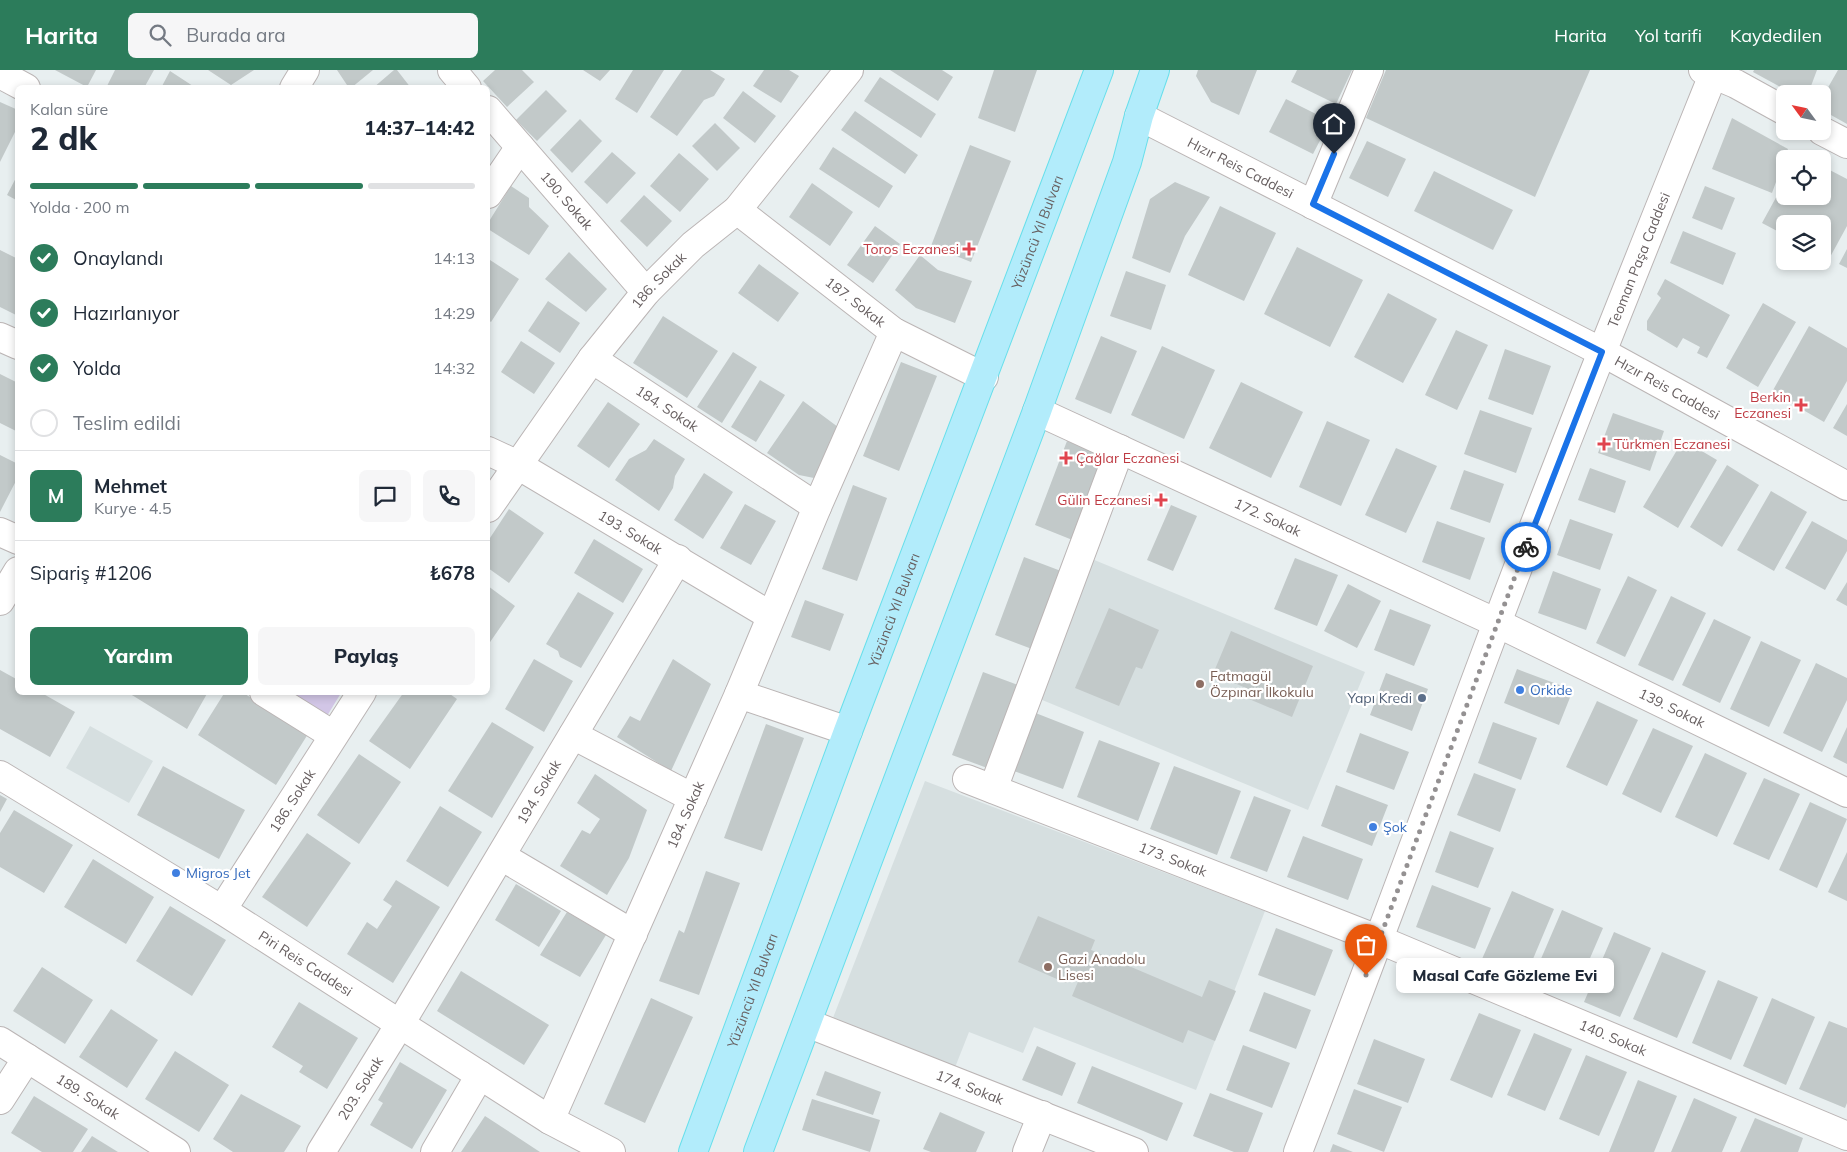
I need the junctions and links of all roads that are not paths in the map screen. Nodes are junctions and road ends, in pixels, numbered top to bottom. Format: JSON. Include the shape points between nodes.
{"nodes":[{"id":1,"x":305,"y":70,"type":"edge"},
{"id":2,"x":452,"y":70,"type":"edge"},
{"id":3,"x":1098,"y":70,"type":"edge"},
{"id":4,"x":1155,"y":70,"type":"edge"},
{"id":5,"x":1369,"y":70,"type":"edge"},
{"id":6,"x":1711,"y":72,"type":"edge"},
{"id":7,"x":0,"y":74,"type":"edge"},
{"id":8,"x":839,"y":75,"type":"edge"},
{"id":9,"x":20,"y":85,"type":"edge"},
{"id":10,"x":296,"y":85,"type":"edge"},
{"id":11,"x":464,"y":85,"type":"edge"},
{"id":12,"x":1776,"y":105,"type":"edge"},
{"id":13,"x":490,"y":112,"type":"edge"},
{"id":14,"x":1139,"y":116,"type":"junction"},
{"id":15,"x":1831,"y":136,"type":"edge"},
{"id":16,"x":1847,"y":144,"type":"edge"},
{"id":17,"x":520,"y":147,"type":"junction"},
{"id":18,"x":490,"y":191,"type":"edge"},
{"id":19,"x":1313,"y":204,"type":"junction"},
{"id":20,"x":737,"y":210,"type":"junction"},
{"id":21,"x":646,"y":292,"type":"junction"},
{"id":22,"x":894,"y":332,"type":"junction"},
{"id":23,"x":0,"y":336,"type":"edge"},
{"id":24,"x":15,"y":344,"type":"edge"},
{"id":25,"x":1602,"y":352,"type":"junction"},
{"id":26,"x":592,"y":359,"type":"junction"},
{"id":27,"x":984,"y":377,"type":"junction"},
{"id":28,"x":1037,"y":410,"type":"junction"},
{"id":29,"x":1120,"y":449,"type":"junction"},
{"id":30,"x":490,"y":452,"type":"edge"},
{"id":31,"x":516,"y":464,"type":"junction"},
{"id":32,"x":1847,"y":486,"type":"edge"},
{"id":33,"x":490,"y":505,"type":"edge"},
{"id":34,"x":817,"y":507,"type":"junction"},
{"id":35,"x":0,"y":532,"type":"edge"},
{"id":36,"x":15,"y":539,"type":"edge"},
{"id":37,"x":678,"y":560,"type":"junction"},
{"id":38,"x":15,"y":576,"type":"edge"},
{"id":39,"x":0,"y":601,"type":"edge"},
{"id":40,"x":771,"y":616,"type":"junction"},
{"id":41,"x":1497,"y":623,"type":"junction"},
{"id":42,"x":738,"y":694,"type":"junction"},
{"id":43,"x":269,"y":695,"type":"edge"},
{"id":44,"x":360,"y":695,"type":"edge"},
{"id":45,"x":848,"y":731,"type":"junction"},
{"id":46,"x":573,"y":734,"type":"junction"},
{"id":47,"x":333,"y":735,"type":"junction"},
{"id":48,"x":0,"y":775,"type":"edge"},
{"id":49,"x":967,"y":779,"type":"dead end"},
{"id":50,"x":993,"y":789,"type":"junction"},
{"id":51,"x":1847,"y":793,"type":"edge"},
{"id":52,"x":693,"y":798,"type":"junction"},
{"id":53,"x":500,"y":856,"type":"junction"},
{"id":54,"x":222,"y":910,"type":"junction"},
{"id":55,"x":633,"y":934,"type":"junction"},
{"id":56,"x":1380,"y":940,"type":"junction"},
{"id":57,"x":806,"y":1023,"type":"junction"},
{"id":58,"x":400,"y":1024,"type":"junction"},
{"id":59,"x":0,"y":1041,"type":"edge"},
{"id":60,"x":27,"y":1058,"type":"junction"},
{"id":61,"x":480,"y":1075,"type":"junction"},
{"id":62,"x":0,"y":1100,"type":"edge"},
{"id":63,"x":1042,"y":1114,"type":"junction"},
{"id":64,"x":550,"y":1120,"type":"junction"},
{"id":65,"x":1847,"y":1136,"type":"edge"},
{"id":66,"x":574,"y":1143,"type":"edge"},
{"id":67,"x":176,"y":1152,"type":"edge"},
{"id":68,"x":321,"y":1152,"type":"edge"},
{"id":69,"x":435,"y":1152,"type":"edge"},
{"id":70,"x":611,"y":1152,"type":"edge"},
{"id":71,"x":693,"y":1152,"type":"edge"},
{"id":72,"x":758,"y":1152,"type":"edge"},
{"id":73,"x":1027,"y":1152,"type":"edge"},
{"id":74,"x":1134,"y":1152,"type":"edge"},
{"id":75,"x":1298,"y":1152,"type":"edge"}],
"edges":[{"from":1,"to":10,"type":"street"},
{"from":2,"to":11,"type":"street"},
{"from":3,"to":27,"type":"main road","name":"Yüzüncü Yıl Bulvarı"},
{"from":4,"to":14,"type":"main road"},
{"from":5,"to":19,"type":"street"},
{"from":6,"to":12,"type":"street"},
{"from":6,"to":25,"type":"street","name":"Teoman Paşa Caddesi"},
{"from":7,"to":9,"type":"street"},
{"from":8,"to":20,"type":"street","name":"186. Sokak"},
{"from":13,"to":17,"type":"street","name":"190. Sokak"},
{"from":14,"to":19,"type":"street","name":"Hızır Reis Caddesi"},
{"from":14,"to":28,"type":"main road","via":[[1127,162]]},
{"from":15,"to":16,"type":"street"},
{"from":17,"to":18,"type":"street"},
{"from":17,"to":21,"type":"street","name":"190. Sokak"},
{"from":19,"to":25,"type":"street","name":"Hızır Reis Caddesi"},
{"from":20,"to":21,"type":"street","name":"186. Sokak","via":[[693,245]]},
{"from":20,"to":22,"type":"street","name":"187. Sokak"},
{"from":21,"to":26,"type":"street","name":"186. Sokak"},
{"from":22,"to":27,"type":"street","name":"187. Sokak"},
{"from":22,"to":34,"type":"street","name":"184. Sokak"},
{"from":23,"to":24,"type":"street"},
{"from":25,"to":32,"type":"street","name":"Hızır Reis Caddesi"},
{"from":25,"to":41,"type":"street","name":"Teoman Paşa Caddesi"},
{"from":26,"to":31,"type":"street","name":"186. Sokak"},
{"from":26,"to":34,"type":"street","name":"184. Sokak"},
{"from":27,"to":45,"type":"main road","name":"Yüzüncü Yıl Bulvarı"},
{"from":28,"to":29,"type":"street","name":"172. Sokak"},
{"from":28,"to":57,"type":"main road"},
{"from":29,"to":41,"type":"street","name":"172. Sokak"},
{"from":29,"to":50,"type":"street"},
{"from":30,"to":31,"type":"street","name":"193. Sokak"},
{"from":31,"to":33,"type":"street","name":"186. Sokak"},
{"from":31,"to":37,"type":"street","name":"193. Sokak"},
{"from":34,"to":40,"type":"street","name":"184. Sokak"},
{"from":35,"to":36,"type":"street"},
{"from":37,"to":40,"type":"street","name":"193. Sokak"},
{"from":37,"to":46,"type":"street","name":"194. Sokak"},
{"from":38,"to":39,"type":"street"},
{"from":40,"to":42,"type":"street","name":"184. Sokak"},
{"from":41,"to":51,"type":"street","name":"139. Sokak"},
{"from":41,"to":56,"type":"street","name":"Teoman Paşa Caddesi"},
{"from":42,"to":45,"type":"street"},
{"from":42,"to":52,"type":"street","name":"184. Sokak"},
{"from":43,"to":47,"type":"street"},
{"from":44,"to":47,"type":"street","name":"186. Sokak"},
{"from":45,"to":71,"type":"main road","name":"Yüzüncü Yıl Bulvarı"},
{"from":46,"to":52,"type":"street"},
{"from":46,"to":53,"type":"street","name":"194. Sokak"},
{"from":47,"to":54,"type":"street","name":"186. Sokak"},
{"from":48,"to":54,"type":"street","name":"Piri Reis Caddesi"},
{"from":49,"to":50,"type":"street","name":"173. Sokak"},
{"from":50,"to":56,"type":"street","name":"173. Sokak"},
{"from":52,"to":55,"type":"street","name":"184. Sokak"},
{"from":53,"to":55,"type":"street"},
{"from":53,"to":58,"type":"street","name":"194. Sokak"},
{"from":54,"to":58,"type":"street","name":"Piri Reis Caddesi"},
{"from":55,"to":64,"type":"street","name":"184. Sokak"},
{"from":56,"to":65,"type":"street","name":"140. Sokak"},
{"from":56,"to":75,"type":"street","name":"Teoman Paşa Caddesi"},
{"from":57,"to":63,"type":"street","name":"174. Sokak"},
{"from":57,"to":72,"type":"main road"},
{"from":58,"to":61,"type":"street","name":"Piri Reis Caddesi"},
{"from":58,"to":68,"type":"street","name":"203. Sokak"},
{"from":59,"to":60,"type":"street","name":"189. Sokak"},
{"from":60,"to":62,"type":"street"},
{"from":60,"to":67,"type":"street","name":"189. Sokak"},
{"from":61,"to":64,"type":"street","name":"Piri Reis Caddesi"},
{"from":61,"to":69,"type":"street"},
{"from":63,"to":73,"type":"street"},
{"from":63,"to":74,"type":"street","name":"174. Sokak"},
{"from":64,"to":66,"type":"street","name":"Piri Reis Caddesi"},
{"from":66,"to":70,"type":"street","name":"Piri Reis Caddesi"}]}
